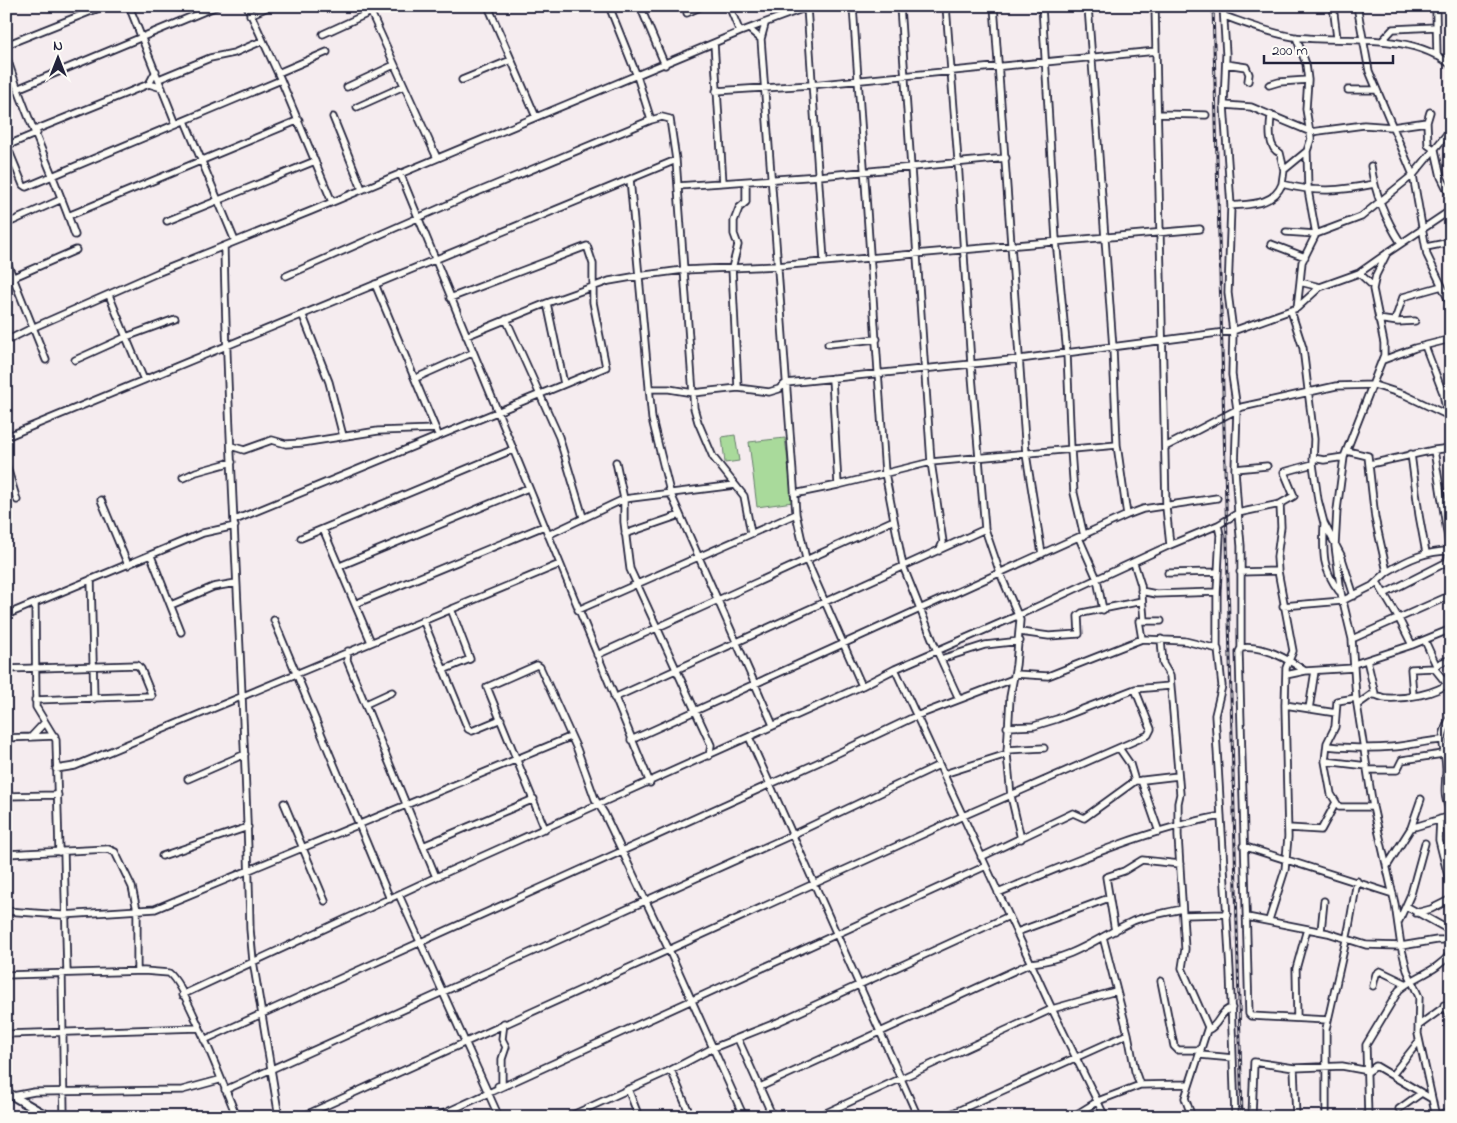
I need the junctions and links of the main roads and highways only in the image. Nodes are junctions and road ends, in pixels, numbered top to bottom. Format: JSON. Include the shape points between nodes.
{"nodes":[{"id":1,"x":10,"y":1094,"type":"edge"},
{"id":2,"x":34,"y":1113,"type":"edge"},
{"id":3,"x":49,"y":1117,"type":"edge"}],
"edges":[{"from":1,"to":2,"type":"main road"},
{"from":2,"to":3,"type":"main road"}]}
